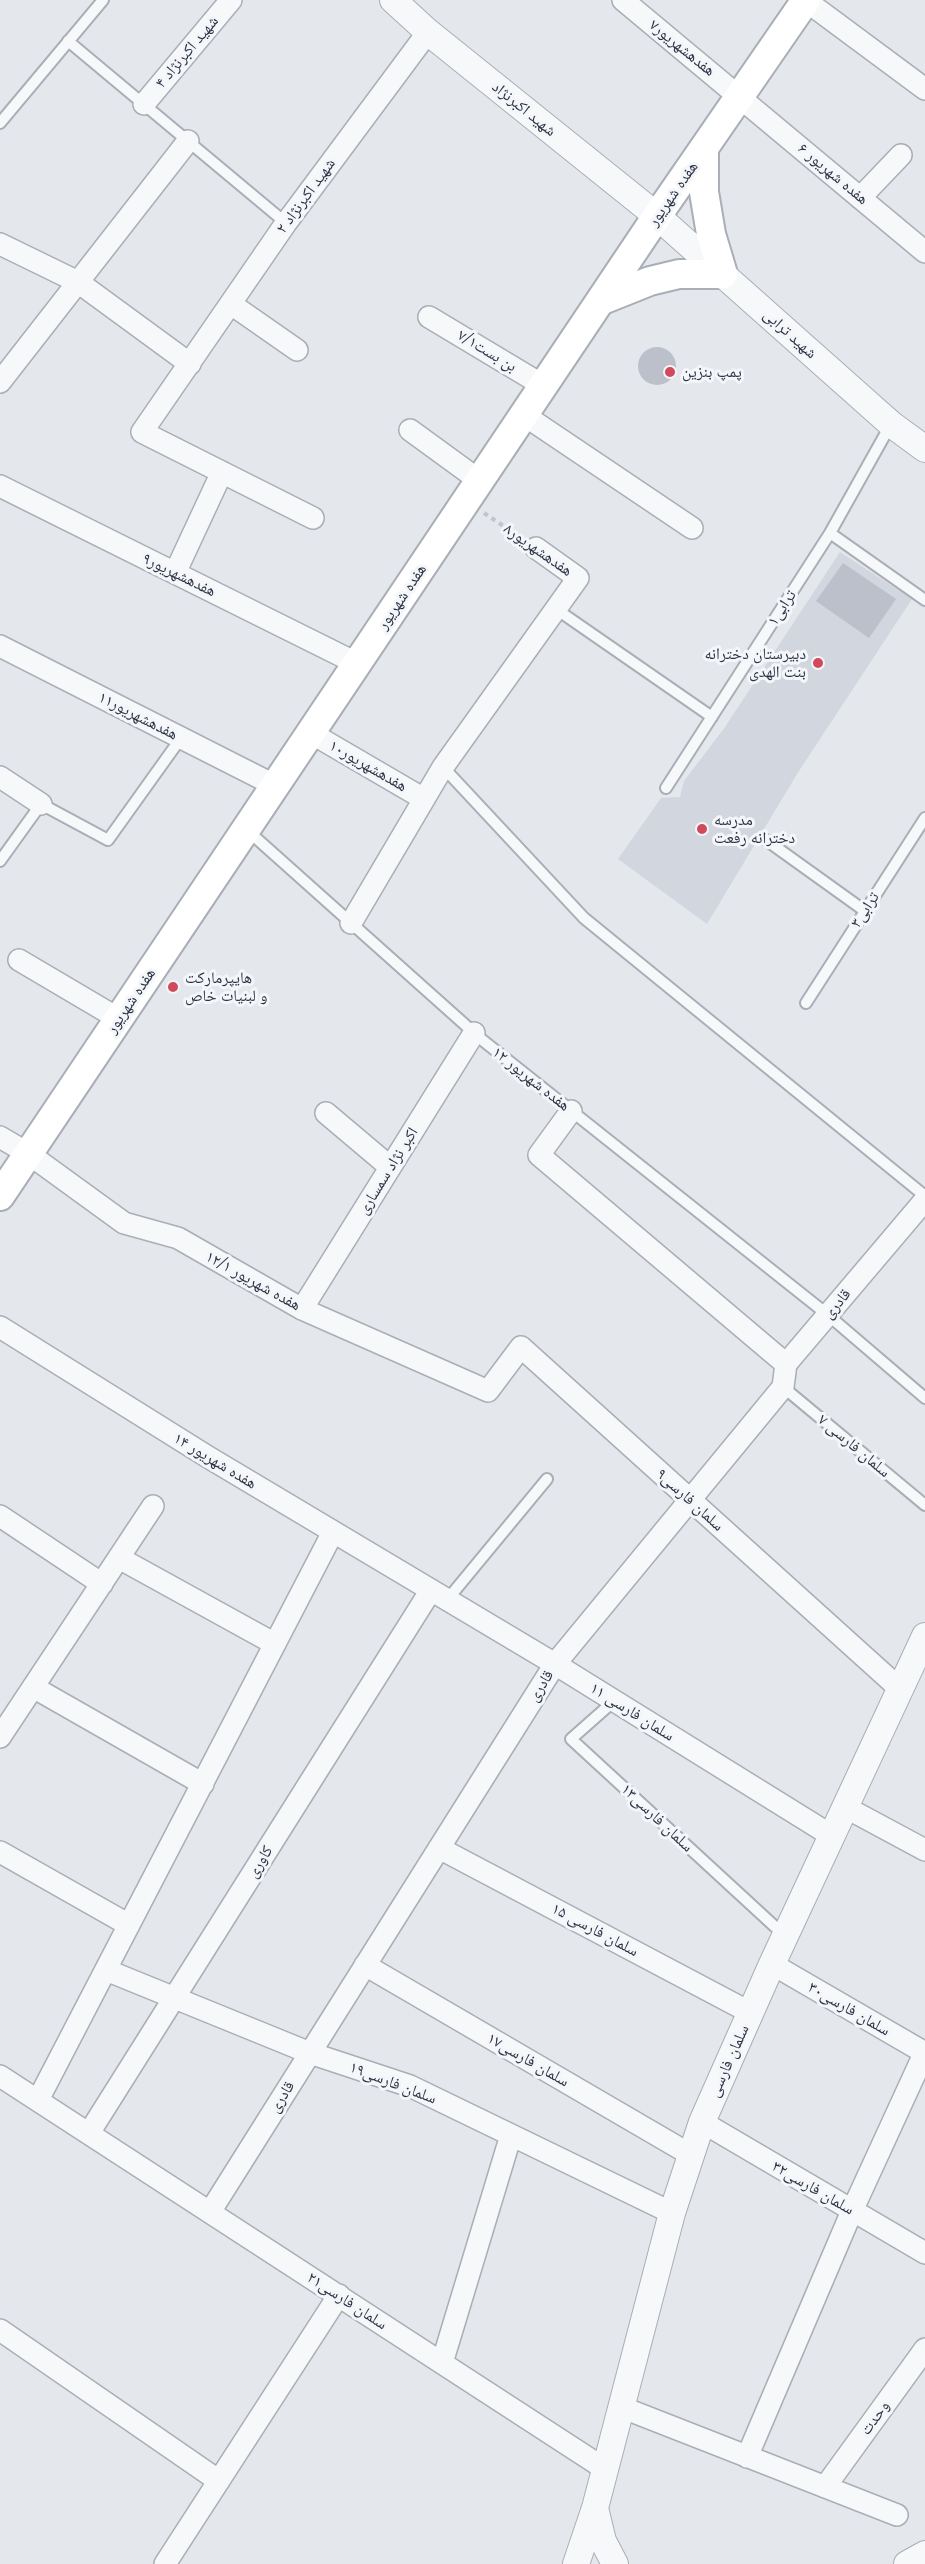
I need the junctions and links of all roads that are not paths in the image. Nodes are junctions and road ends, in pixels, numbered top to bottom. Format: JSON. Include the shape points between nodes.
{"nodes":[{"id":1,"x":103,"y":0,"type":"edge"},
{"id":2,"x":231,"y":0,"type":"edge"},
{"id":3,"x":623,"y":0,"type":"edge"},
{"id":4,"x":806,"y":0,"type":"edge"},
{"id":5,"x":400,"y":2,"type":"edge"},
{"id":6,"x":428,"y":32,"type":"junction"},
{"id":7,"x":68,"y":41,"type":"junction"},
{"id":8,"x":925,"y":89,"type":"edge"},
{"id":9,"x":740,"y":96,"type":"junction"},
{"id":10,"x":144,"y":104,"type":"junction"},
{"id":11,"x":0,"y":123,"type":"edge"},
{"id":12,"x":188,"y":141,"type":"junction"},
{"id":13,"x":704,"y":149,"type":"junction"},
{"id":14,"x":901,"y":155,"type":"dead end"},
{"id":15,"x":860,"y":198,"type":"junction"},
{"id":16,"x":657,"y":216,"type":"junction"},
{"id":17,"x":286,"y":223,"type":"junction"},
{"id":18,"x":0,"y":244,"type":"edge"},
{"id":19,"x":925,"y":252,"type":"edge"},
{"id":20,"x":723,"y":274,"type":"junction"},
{"id":21,"x":78,"y":282,"type":"junction"},
{"id":22,"x":600,"y":302,"type":"junction"},
{"id":23,"x":231,"y":304,"type":"junction"},
{"id":24,"x":429,"y":317,"type":"dead end"},
{"id":25,"x":297,"y":350,"type":"dead end"},
{"id":26,"x":190,"y":364,"type":"junction"},
{"id":27,"x":0,"y":382,"type":"edge"},
{"id":28,"x":544,"y":386,"type":"junction"},
{"id":29,"x":524,"y":416,"type":"junction"},
{"id":30,"x":891,"y":424,"type":"junction"},
{"id":31,"x":410,"y":430,"type":"dead end"},
{"id":32,"x":925,"y":449,"type":"edge"},
{"id":33,"x":222,"y":472,"type":"junction"},
{"id":34,"x":0,"y":486,"type":"edge"},
{"id":35,"x":474,"y":491,"type":"junction"},
{"id":36,"x":313,"y":518,"type":"dead end"},
{"id":37,"x":692,"y":528,"type":"dead end"},
{"id":38,"x":830,"y":533,"type":"junction"},
{"id":39,"x":536,"y":548,"type":"road end"},
{"id":40,"x":175,"y":573,"type":"junction"},
{"id":41,"x":925,"y":600,"type":"edge"},
{"id":42,"x":556,"y":609,"type":"junction"},
{"id":43,"x":0,"y":646,"type":"edge"},
{"id":44,"x":358,"y":664,"type":"junction"},
{"id":45,"x":712,"y":717,"type":"junction"},
{"id":46,"x":311,"y":733,"type":"junction"},
{"id":47,"x":181,"y":738,"type":"junction"},
{"id":48,"x":443,"y":767,"type":"junction"},
{"id":49,"x":0,"y":777,"type":"edge"},
{"id":50,"x":276,"y":786,"type":"junction"},
{"id":51,"x":666,"y":789,"type":"dead end"},
{"id":52,"x":424,"y":799,"type":"junction"},
{"id":53,"x":41,"y":804,"type":"junction"},
{"id":54,"x":925,"y":818,"type":"edge"},
{"id":55,"x":246,"y":830,"type":"junction"},
{"id":56,"x":766,"y":840,"type":"dead end"},
{"id":57,"x":0,"y":861,"type":"edge"},
{"id":58,"x":865,"y":911,"type":"junction"},
{"id":59,"x":351,"y":923,"type":"junction"},
{"id":60,"x":19,"y":960,"type":"dead end"},
{"id":61,"x":806,"y":1003,"type":"dead end"},
{"id":62,"x":119,"y":1019,"type":"junction"},
{"id":63,"x":474,"y":1033,"type":"junction"},
{"id":64,"x":571,"y":1111,"type":"junction"},
{"id":65,"x":326,"y":1113,"type":"dead end"},
{"id":66,"x":0,"y":1137,"type":"edge"},
{"id":67,"x":28,"y":1154,"type":"junction"},
{"id":68,"x":390,"y":1167,"type":"junction"},
{"id":69,"x":0,"y":1196,"type":"edge"},
{"id":70,"x":925,"y":1196,"type":"edge"},
{"id":71,"x":925,"y":1200,"type":"edge"},
{"id":72,"x":302,"y":1309,"type":"junction"},
{"id":73,"x":828,"y":1315,"type":"junction"},
{"id":74,"x":0,"y":1327,"type":"edge"},
{"id":75,"x":786,"y":1364,"type":"junction"},
{"id":76,"x":783,"y":1387,"type":"junction"},
{"id":77,"x":488,"y":1392,"type":"joint"},
{"id":78,"x":925,"y":1398,"type":"edge"},
{"id":79,"x":548,"y":1479,"type":"dead end"},
{"id":80,"x":690,"y":1500,"type":"junction"},
{"id":81,"x":925,"y":1505,"type":"edge"},
{"id":82,"x":153,"y":1506,"type":"dead end"},
{"id":83,"x":0,"y":1516,"type":"edge"},
{"id":84,"x":333,"y":1532,"type":"junction"},
{"id":85,"x":119,"y":1558,"type":"junction"},
{"id":86,"x":102,"y":1584,"type":"junction"},
{"id":87,"x":439,"y":1595,"type":"junction"},
{"id":88,"x":925,"y":1636,"type":"edge"},
{"id":89,"x":275,"y":1644,"type":"junction"},
{"id":90,"x":555,"y":1664,"type":"junction"},
{"id":91,"x":912,"y":1679,"type":"edge"},
{"id":92,"x":33,"y":1687,"type":"junction"},
{"id":93,"x":614,"y":1701,"type":"junction"},
{"id":94,"x":0,"y":1737,"type":"edge"},
{"id":95,"x":203,"y":1784,"type":"junction"},
{"id":96,"x":845,"y":1808,"type":"junction"},
{"id":97,"x":832,"y":1836,"type":"junction"},
{"id":98,"x":439,"y":1848,"type":"junction"},
{"id":99,"x":925,"y":1850,"type":"edge"},
{"id":100,"x":0,"y":1852,"type":"edge"},
{"id":101,"x":129,"y":1925,"type":"junction"},
{"id":102,"x":785,"y":1937,"type":"junction"},
{"id":103,"x":772,"y":1964,"type":"junction"},
{"id":104,"x":365,"y":1965,"type":"junction"},
{"id":105,"x":106,"y":1970,"type":"junction"},
{"id":106,"x":174,"y":1998,"type":"junction"},
{"id":107,"x":751,"y":2013,"type":"junction"},
{"id":108,"x":310,"y":2053,"type":"junction"},
{"id":109,"x":925,"y":2053,"type":"edge"},
{"id":110,"x":0,"y":2076,"type":"edge"},
{"id":111,"x":38,"y":2100,"type":"junction"},
{"id":112,"x":702,"y":2122,"type":"junction"},
{"id":113,"x":89,"y":2133,"type":"junction"},
{"id":114,"x":511,"y":2135,"type":"junction"},
{"id":115,"x":691,"y":2155,"type":"junction"},
{"id":116,"x":852,"y":2211,"type":"junction"},
{"id":117,"x":210,"y":2212,"type":"junction"},
{"id":118,"x":672,"y":2213,"type":"junction"},
{"id":119,"x":925,"y":2253,"type":"edge"},
{"id":120,"x":339,"y":2295,"type":"junction"},
{"id":121,"x":0,"y":2330,"type":"edge"},
{"id":122,"x":925,"y":2349,"type":"edge"},
{"id":123,"x":442,"y":2363,"type":"junction"},
{"id":124,"x":621,"y":2407,"type":"junction"},
{"id":125,"x":747,"y":2457,"type":"junction"},
{"id":126,"x":605,"y":2469,"type":"junction"},
{"id":127,"x":219,"y":2481,"type":"junction"},
{"id":128,"x":825,"y":2487,"type":"junction"},
{"id":129,"x":595,"y":2508,"type":"junction"},
{"id":130,"x":897,"y":2515,"type":"dead end"},
{"id":131,"x":925,"y":2554,"type":"edge"},
{"id":132,"x":165,"y":2564,"type":"edge"},
{"id":133,"x":576,"y":2564,"type":"edge"},
{"id":134,"x":615,"y":2564,"type":"edge"},
{"id":135,"x":907,"y":2564,"type":"edge"}],
"edges":[{"from":1,"to":7,"type":"lane"},
{"from":2,"to":10,"type":"street","name":"شهید اکبرنژاد ۴"},
{"from":3,"to":9,"type":"street","name":"هفدهشهریور۷"},
{"from":4,"to":8,"type":"street"},
{"from":4,"to":9,"type":"main road","name":"هفده شهریور"},
{"from":5,"to":6,"type":"street","name":"شهید اکبرنژاد"},
{"from":6,"to":16,"type":"street","name":"شهید اکبرنژاد"},
{"from":6,"to":17,"type":"street","name":"شهید اکبرنژاد ۲"},
{"from":7,"to":10,"type":"lane"},
{"from":7,"to":11,"type":"lane"},
{"from":9,"to":13,"type":"main road","name":"هفده شهریور"},
{"from":9,"to":15,"type":"street","name":"هفده شهریور ۶"},
{"from":10,"to":12,"type":"lane"},
{"from":12,"to":17,"type":"lane"},
{"from":12,"to":21,"type":"street"},
{"from":13,"to":16,"type":"main road","name":"هفده شهریور"},
{"from":13,"to":20,"type":"main road","via":[[706,202]]},
{"from":14,"to":15,"type":"street"},
{"from":15,"to":19,"type":"street","name":"هفده شهریور ۶"},
{"from":16,"to":20,"type":"street","name":"شهید ترابی"},
{"from":16,"to":22,"type":"main road","name":"هفده شهریور"},
{"from":17,"to":23,"type":"street","name":"شهید اکبرنژاد ۲"},
{"from":18,"to":21,"type":"street"},
{"from":20,"to":22,"type":"main road","via":[[678,274]]},
{"from":20,"to":30,"type":"street","name":"شهید ترابی"},
{"from":21,"to":26,"type":"street"},
{"from":21,"to":27,"type":"street"},
{"from":22,"to":28,"type":"main road","name":"هفده شهریور"},
{"from":23,"to":25,"type":"street"},
{"from":23,"to":26,"type":"street","name":"شهید اکبرنژاد ۲"},
{"from":24,"to":28,"type":"street","name":"بن بست۷/۱"},
{"from":26,"to":33,"type":"street","name":"شهید اکبرنژاد ۲","via":[[142,432]]},
{"from":28,"to":29,"type":"main road","name":"هفده شهریور"},
{"from":29,"to":35,"type":"main road","name":"هفده شهریور"},
{"from":29,"to":37,"type":"street"},
{"from":30,"to":32,"type":"street","name":"شهید ترابی"},
{"from":30,"to":38,"type":"lane","name":"ترابی۱"},
{"from":31,"to":35,"type":"street"},
{"from":33,"to":36,"type":"street"},
{"from":33,"to":40,"type":"street"},
{"from":34,"to":40,"type":"street","name":"هفدهشهریور۹"},
{"from":35,"to":44,"type":"main road","name":"هفده شهریور"},
{"from":38,"to":41,"type":"lane"},
{"from":38,"to":45,"type":"lane","name":"ترابی۱"},
{"from":39,"to":42,"type":"street","name":"هفدهشهریور۸","via":[[578,578]]},
{"from":40,"to":44,"type":"street","name":"هفدهشهریور۹"},
{"from":42,"to":45,"type":"lane"},
{"from":42,"to":48,"type":"street"},
{"from":43,"to":47,"type":"street","name":"هفدهشهریور۱۱"},
{"from":44,"to":46,"type":"main road","name":"هفده شهریور"},
{"from":45,"to":51,"type":"lane","name":"ترابی۱"},
{"from":46,"to":50,"type":"main road","name":"هفده شهریور"},
{"from":46,"to":52,"type":"street","name":"هفدهشهریور۱۰"},
{"from":47,"to":50,"type":"street","name":"هفدهشهریور۱۱"},
{"from":47,"to":53,"type":"lane","via":[[108,840]]},
{"from":48,"to":52,"type":"street"},
{"from":48,"to":70,"type":"lane","via":[[584,918]]},
{"from":49,"to":53,"type":"street"},
{"from":50,"to":55,"type":"main road","name":"هفده شهریور"},
{"from":52,"to":59,"type":"street"},
{"from":53,"to":57,"type":"lane"},
{"from":54,"to":58,"type":"lane","name":"ترابی۳"},
{"from":55,"to":59,"type":"lane","name":"هفده شهریور ۱۲"},
{"from":55,"to":62,"type":"main road","name":"هفده شهریور"},
{"from":56,"to":58,"type":"lane"},
{"from":58,"to":61,"type":"lane","name":"ترابی۳"},
{"from":59,"to":63,"type":"lane","name":"هفده شهریور ۱۲"},
{"from":60,"to":62,"type":"street"},
{"from":62,"to":67,"type":"main road","name":"هفده شهریور"},
{"from":63,"to":64,"type":"lane","name":"هفده شهریور ۱۲"},
{"from":63,"to":68,"type":"street","name":"اکبر نژاد سمساری"},
{"from":64,"to":73,"type":"lane","name":"هفده شهریور ۱۲"},
{"from":64,"to":75,"type":"street","via":[[539,1155]]},
{"from":65,"to":68,"type":"street"},
{"from":66,"to":67,"type":"street","name":"هفده شهریور ۱۲/۱"},
{"from":67,"to":69,"type":"main road","name":"هفده شهریور"},
{"from":67,"to":72,"type":"street","name":"هفده شهریور ۱۲/۱","via":[[124,1223],[178,1238]]},
{"from":68,"to":72,"type":"street","name":"اکبر نژاد سمساری"},
{"from":71,"to":73,"type":"street","name":"قادری"},
{"from":72,"to":77,"type":"street","name":"هفده شهریور ۱۲/۱"},
{"from":73,"to":75,"type":"street","name":"قادری"},
{"from":73,"to":78,"type":"lane","name":"هفده شهریور ۱۲"},
{"from":74,"to":84,"type":"street","name":"هفده شهریور ۱۴"},
{"from":75,"to":76,"type":"street"},
{"from":76,"to":80,"type":"street","name":"قادری"},
{"from":76,"to":81,"type":"lane","name":"سلمان فارسی ۷"},
{"from":77,"to":80,"type":"street","name":"سلمان فارسی۹","via":[[521,1347]]},
{"from":79,"to":87,"type":"lane"},
{"from":80,"to":90,"type":"street","name":"قادری"},
{"from":80,"to":91,"type":"street","name":"سلمان فارسی۹"},
{"from":82,"to":85,"type":"street"},
{"from":83,"to":86,"type":"street"},
{"from":84,"to":87,"type":"street","name":"هفده شهریور ۱۴"},
{"from":84,"to":89,"type":"street"},
{"from":85,"to":86,"type":"street"},
{"from":85,"to":89,"type":"street"},
{"from":86,"to":92,"type":"street"},
{"from":87,"to":90,"type":"street","name":"سلمان فارسی ۱۱"},
{"from":87,"to":106,"type":"street","name":"کاوری"},
{"from":88,"to":91,"type":"street","name":"سلمان فارسی"},
{"from":89,"to":95,"type":"street"},
{"from":90,"to":93,"type":"street","name":"سلمان فارسی ۱۱"},
{"from":90,"to":98,"type":"street","name":"قادری"},
{"from":91,"to":96,"type":"street","name":"سلمان فارسی"},
{"from":92,"to":94,"type":"street"},
{"from":92,"to":95,"type":"street"},
{"from":93,"to":97,"type":"street","name":"سلمان فارسی ۱۱"},
{"from":93,"to":102,"type":"lane","name":"سلمان فارسی۱۳","via":[[570,1738]]},
{"from":95,"to":101,"type":"street"},
{"from":96,"to":97,"type":"street","name":"سلمان فارسی"},
{"from":96,"to":99,"type":"street"},
{"from":97,"to":102,"type":"street","name":"سلمان فارسی"},
{"from":98,"to":104,"type":"street","name":"قادری"},
{"from":98,"to":107,"type":"street","name":"سلمان فارسی ۱۵"},
{"from":100,"to":101,"type":"street"},
{"from":101,"to":105,"type":"street"},
{"from":102,"to":103,"type":"street","name":"سلمان فارسی"},
{"from":103,"to":107,"type":"street","name":"سلمان فارسی"},
{"from":103,"to":109,"type":"street","name":"سلمان فارسی۳۰"},
{"from":104,"to":108,"type":"street","name":"قادری"},
{"from":104,"to":115,"type":"street","name":"سلمان فارسی۱۷"},
{"from":105,"to":106,"type":"street","name":"سلمان فارسی۱۹"},
{"from":105,"to":111,"type":"street"},
{"from":106,"to":108,"type":"street","name":"سلمان فارسی۱۹"},
{"from":106,"to":113,"type":"street","name":"کاوری"},
{"from":107,"to":112,"type":"street","name":"سلمان فارسی"},
{"from":108,"to":114,"type":"street","name":"سلمان فارسی۱۹","via":[[410,2086]]},
{"from":108,"to":117,"type":"street","name":"قادری"},
{"from":109,"to":116,"type":"street"},
{"from":110,"to":111,"type":"street","name":"سلمان فارسی۲۱"},
{"from":111,"to":113,"type":"street","name":"سلمان فارسی۲۱"},
{"from":112,"to":115,"type":"street","name":"سلمان فارسی"},
{"from":112,"to":116,"type":"street","name":"سلمان فارسی۳۲"},
{"from":113,"to":117,"type":"street","name":"سلمان فارسی۲۱"},
{"from":114,"to":118,"type":"street","name":"سلمان فارسی۱۹"},
{"from":114,"to":123,"type":"street"},
{"from":115,"to":118,"type":"street","name":"سلمان فارسی"},
{"from":116,"to":119,"type":"street","name":"سلمان فارسی۳۲"},
{"from":116,"to":125,"type":"street"},
{"from":117,"to":120,"type":"street","name":"سلمان فارسی۲۱"},
{"from":118,"to":124,"type":"street","name":"سلمان فارسی"},
{"from":120,"to":123,"type":"street","name":"سلمان فارسی۲۱"},
{"from":120,"to":127,"type":"street"},
{"from":121,"to":127,"type":"street"},
{"from":122,"to":128,"type":"street","name":"وحدت"},
{"from":123,"to":126,"type":"street","name":"سلمان فارسی۲۱"},
{"from":124,"to":125,"type":"street"},
{"from":124,"to":126,"type":"street","name":"سلمان فارسی"},
{"from":125,"to":128,"type":"street"},
{"from":126,"to":129,"type":"street","name":"سلمان فارسی"},
{"from":127,"to":132,"type":"street"},
{"from":128,"to":130,"type":"street"},
{"from":129,"to":133,"type":"street","name":"سلمان فارسی"},
{"from":129,"to":134,"type":"street","via":[[603,2541]]},
{"from":131,"to":135,"type":"street"}]}
